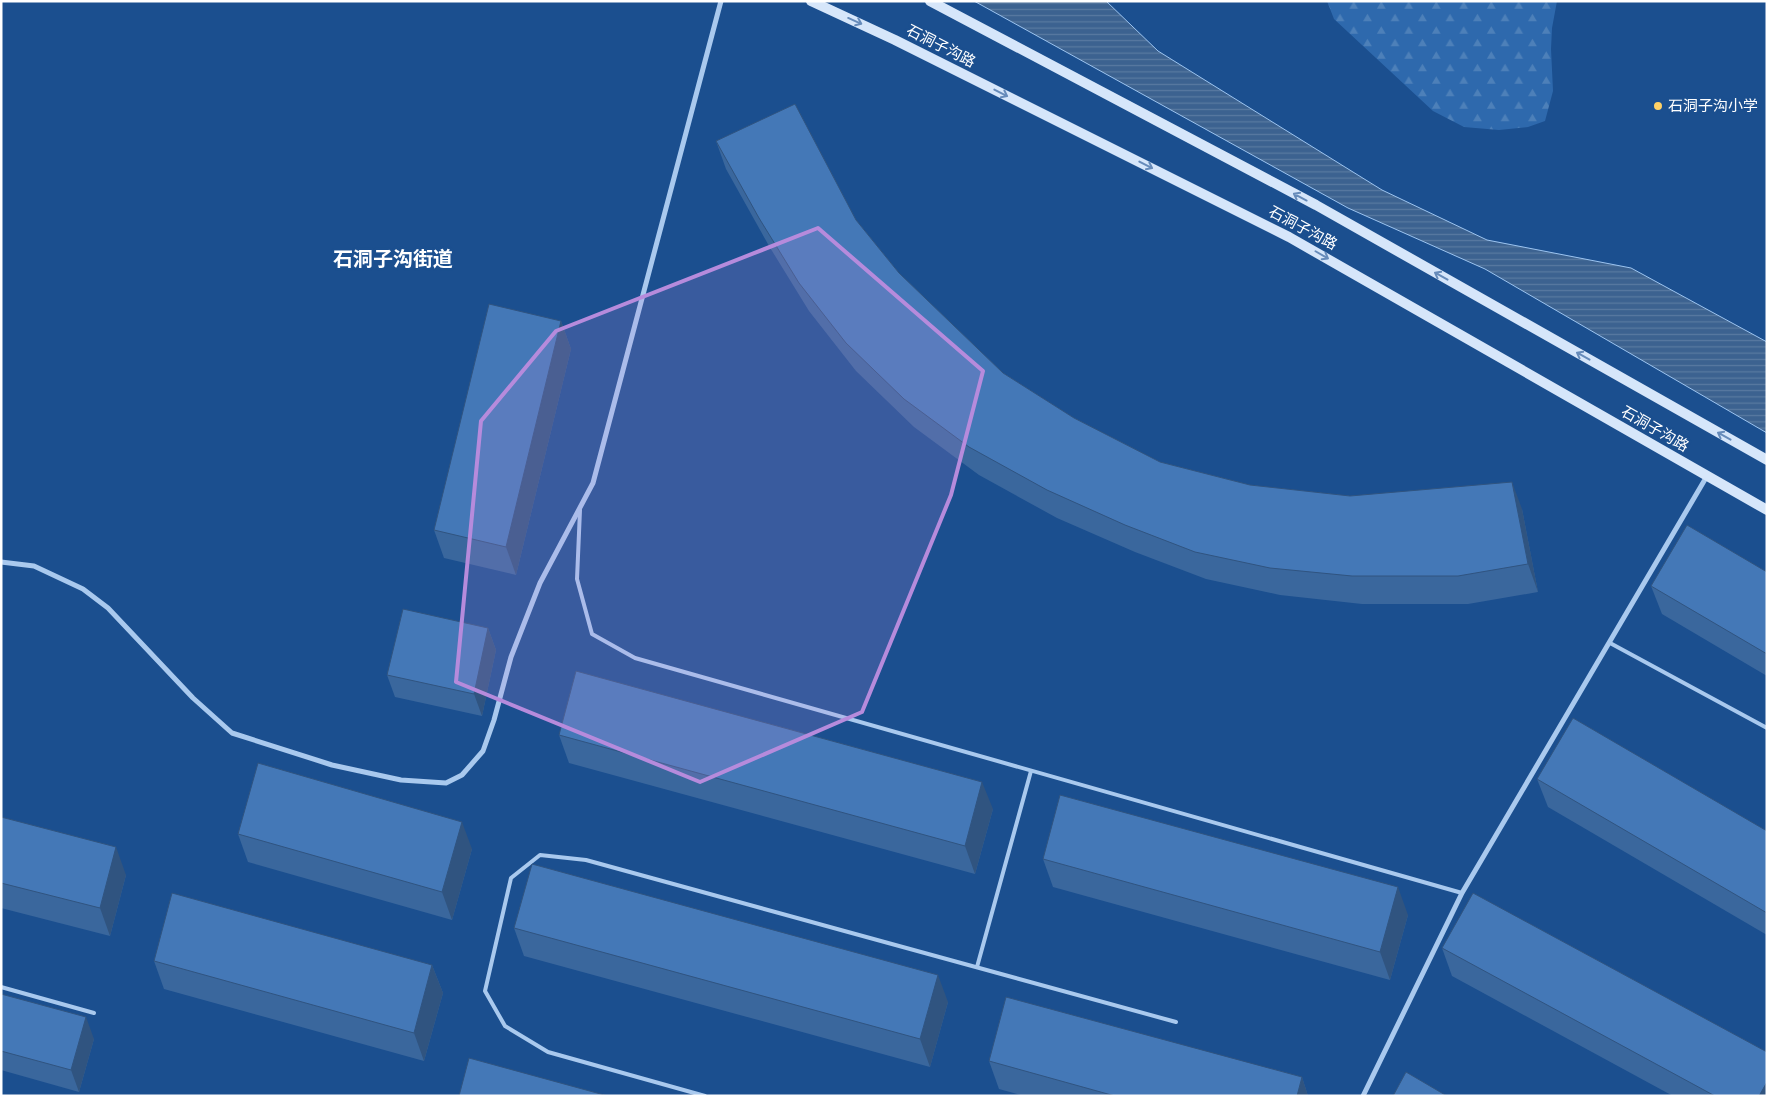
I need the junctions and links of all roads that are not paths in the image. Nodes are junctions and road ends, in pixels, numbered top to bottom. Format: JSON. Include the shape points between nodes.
{"nodes":[{"id":1,"x":721,"y":1,"type":"edge"},
{"id":2,"x":811,"y":1,"type":"edge"},
{"id":3,"x":930,"y":1,"type":"edge"},
{"id":4,"x":1767,"y":460,"type":"edge"},
{"id":5,"x":1707,"y":476,"type":"junction"},
{"id":6,"x":580,"y":509,"type":"junction"},
{"id":7,"x":1767,"y":510,"type":"edge"},
{"id":8,"x":1,"y":562,"type":"edge"},
{"id":9,"x":1610,"y":642,"type":"junction"},
{"id":10,"x":1767,"y":728,"type":"edge"},
{"id":11,"x":1031,"y":771,"type":"junction"},
{"id":12,"x":1462,"y":893,"type":"junction"},
{"id":13,"x":977,"y":967,"type":"junction"},
{"id":14,"x":1,"y":987,"type":"edge"},
{"id":15,"x":94,"y":1013,"type":"dead end"},
{"id":16,"x":1176,"y":1022,"type":"dead end"},
{"id":17,"x":705,"y":1096,"type":"edge"},
{"id":18,"x":1363,"y":1096,"type":"edge"}],
"edges":[{"from":1,"to":6,"type":"street","via":[[593,484]]},
{"from":2,"to":5,"type":"main road","name":"石洞子沟路","one_way":true,"via":[[1290,237]]},
{"from":4,"to":3,"type":"main road","name":"石洞子沟路","one_way":true,"via":[[1316,205]]},
{"from":5,"to":7,"type":"main road","name":"石洞子沟路"},
{"from":5,"to":9,"type":"street"},
{"from":6,"to":8,"type":"street","via":[[540,584],[511,657],[483,751],[462,775],[446,783],[401,780],[332,765],[232,733],[193,698],[108,608],[83,589],[34,566]]},
{"from":6,"to":11,"type":"lane","via":[[577,579],[592,634],[635,658]]},
{"from":9,"to":10,"type":"lane"},
{"from":9,"to":12,"type":"street"},
{"from":11,"to":12,"type":"lane"},
{"from":11,"to":13,"type":"lane"},
{"from":12,"to":18,"type":"street"},
{"from":13,"to":16,"type":"lane"},
{"from":13,"to":17,"type":"lane","via":[[586,860],[540,855],[511,878],[485,991],[505,1026],[548,1052]]},
{"from":14,"to":15,"type":"lane"}]}
